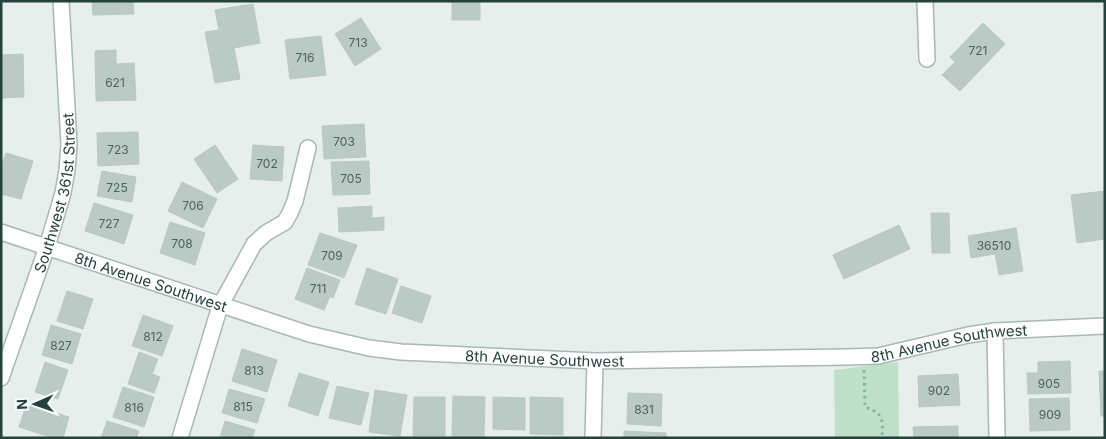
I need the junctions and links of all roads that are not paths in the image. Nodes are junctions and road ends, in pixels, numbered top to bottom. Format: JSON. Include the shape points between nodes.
{"nodes":[{"id":1,"x":61,"y":1,"type":"edge"},
{"id":2,"x":925,"y":1,"type":"edge"},
{"id":3,"x":927,"y":59,"type":"dead end"},
{"id":4,"x":308,"y":148,"type":"dead end"},
{"id":5,"x":1,"y":232,"type":"edge"},
{"id":6,"x":47,"y":247,"type":"junction"},
{"id":7,"x":220,"y":306,"type":"junction"},
{"id":8,"x":1105,"y":326,"type":"edge"},
{"id":9,"x":995,"y":331,"type":"junction"},
{"id":10,"x":595,"y":360,"type":"junction"},
{"id":11,"x":1,"y":378,"type":"edge"},
{"id":12,"x":180,"y":438,"type":"edge"},
{"id":13,"x":593,"y":438,"type":"edge"},
{"id":14,"x":997,"y":438,"type":"edge"}],
"edges":[{"from":1,"to":6,"type":"street","name":"Southwest 361st Street","via":[[69,144],[63,193]]},
{"from":2,"to":3,"type":"street"},
{"from":4,"to":7,"type":"street","via":[[295,201],[285,222],[266,233],[250,250]]},
{"from":5,"to":6,"type":"street","name":"8th Avenue Southwest"},
{"from":6,"to":7,"type":"street","name":"8th Avenue Southwest"},
{"from":6,"to":11,"type":"street","name":"Southwest 361st Street"},
{"from":7,"to":10,"type":"street","name":"8th Avenue Southwest","via":[[308,334],[369,348]]},
{"from":7,"to":12,"type":"street"},
{"from":8,"to":9,"type":"street","name":"8th Avenue Southwest"},
{"from":9,"to":10,"type":"street","name":"8th Avenue Southwest","via":[[864,357]]},
{"from":9,"to":14,"type":"street"},
{"from":10,"to":13,"type":"street"}]}
